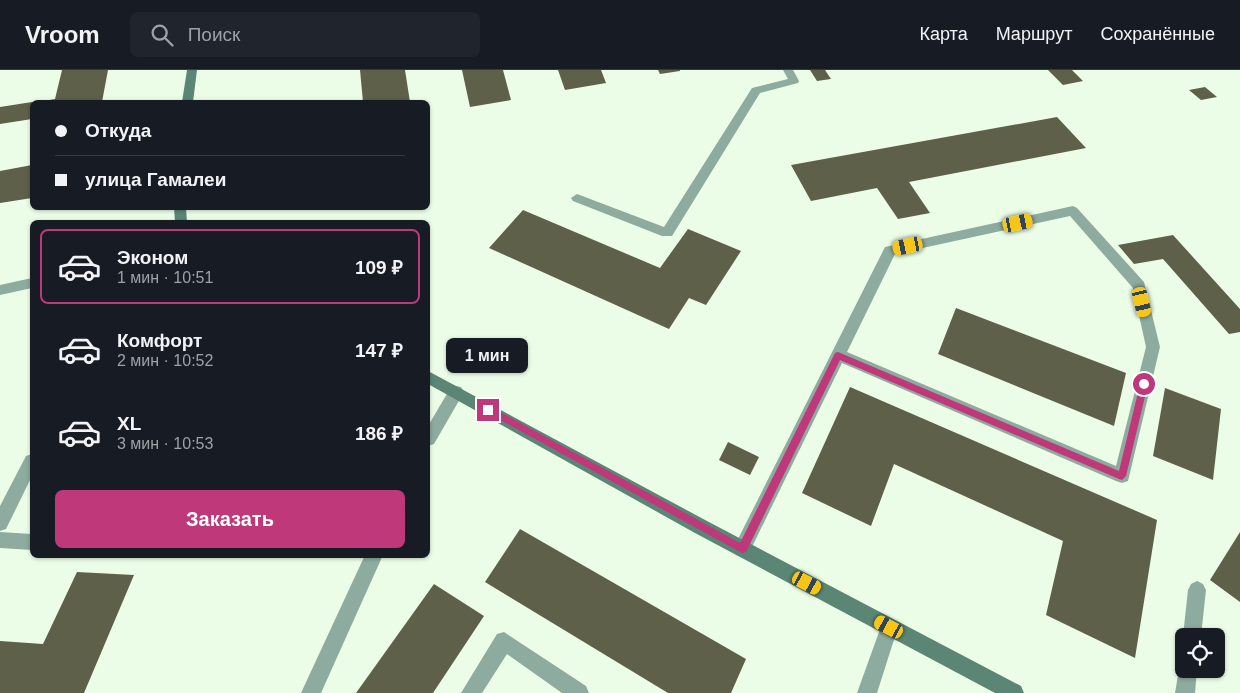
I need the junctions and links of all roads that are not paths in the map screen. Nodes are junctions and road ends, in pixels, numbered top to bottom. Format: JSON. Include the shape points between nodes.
{"nodes":[{"id":1,"x":192,"y":70,"type":"edge"},
{"id":2,"x":788,"y":70,"type":"edge"},
{"id":3,"x":188,"y":100,"type":"edge"},
{"id":4,"x":577,"y":198,"type":"dead end"},
{"id":5,"x":30,"y":283,"type":"edge"},
{"id":6,"x":0,"y":290,"type":"edge"},
{"id":7,"x":838,"y":355,"type":"junction"},
{"id":8,"x":430,"y":378,"type":"edge"},
{"id":9,"x":456,"y":392,"type":"junction"},
{"id":10,"x":430,"y":435,"type":"edge"},
{"id":11,"x":30,"y":465,"type":"edge"},
{"id":12,"x":0,"y":523,"type":"edge"},
{"id":13,"x":0,"y":540,"type":"edge"},
{"id":14,"x":30,"y":542,"type":"edge"},
{"id":15,"x":742,"y":549,"type":"junction"},
{"id":16,"x":373,"y":558,"type":"edge"},
{"id":17,"x":1197,"y":590,"type":"dead end"},
{"id":18,"x":889,"y":627,"type":"junction"},
{"id":19,"x":1193,"y":628,"type":"edge"},
{"id":20,"x":1187,"y":678,"type":"edge"},
{"id":21,"x":310,"y":693,"type":"edge"},
{"id":22,"x":471,"y":693,"type":"edge"},
{"id":23,"x":579,"y":693,"type":"edge"},
{"id":24,"x":867,"y":693,"type":"edge"},
{"id":25,"x":1014,"y":693,"type":"edge"},
{"id":26,"x":1185,"y":693,"type":"edge"}],
"edges":[{"from":1,"to":3,"type":"street"},
{"from":2,"to":4,"type":"lane","via":[[794,81],[756,90],[667,233]]},
{"from":5,"to":6,"type":"lane"},
{"from":7,"to":7,"type":"lane","via":[[890,250],[1073,211],[1139,286],[1153,347],[1122,476]]},
{"from":7,"to":15,"type":"lane"},
{"from":8,"to":9,"type":"street"},
{"from":9,"to":10,"type":"lane"},
{"from":9,"to":15,"type":"street"},
{"from":11,"to":12,"type":"lane"},
{"from":13,"to":14,"type":"lane"},
{"from":15,"to":18,"type":"street"},
{"from":16,"to":21,"type":"lane"},
{"from":17,"to":19,"type":"lane"},
{"from":18,"to":24,"type":"lane"},
{"from":18,"to":25,"type":"street"},
{"from":20,"to":26,"type":"lane"},
{"from":22,"to":23,"type":"lane","via":[[504,641]]}]}
